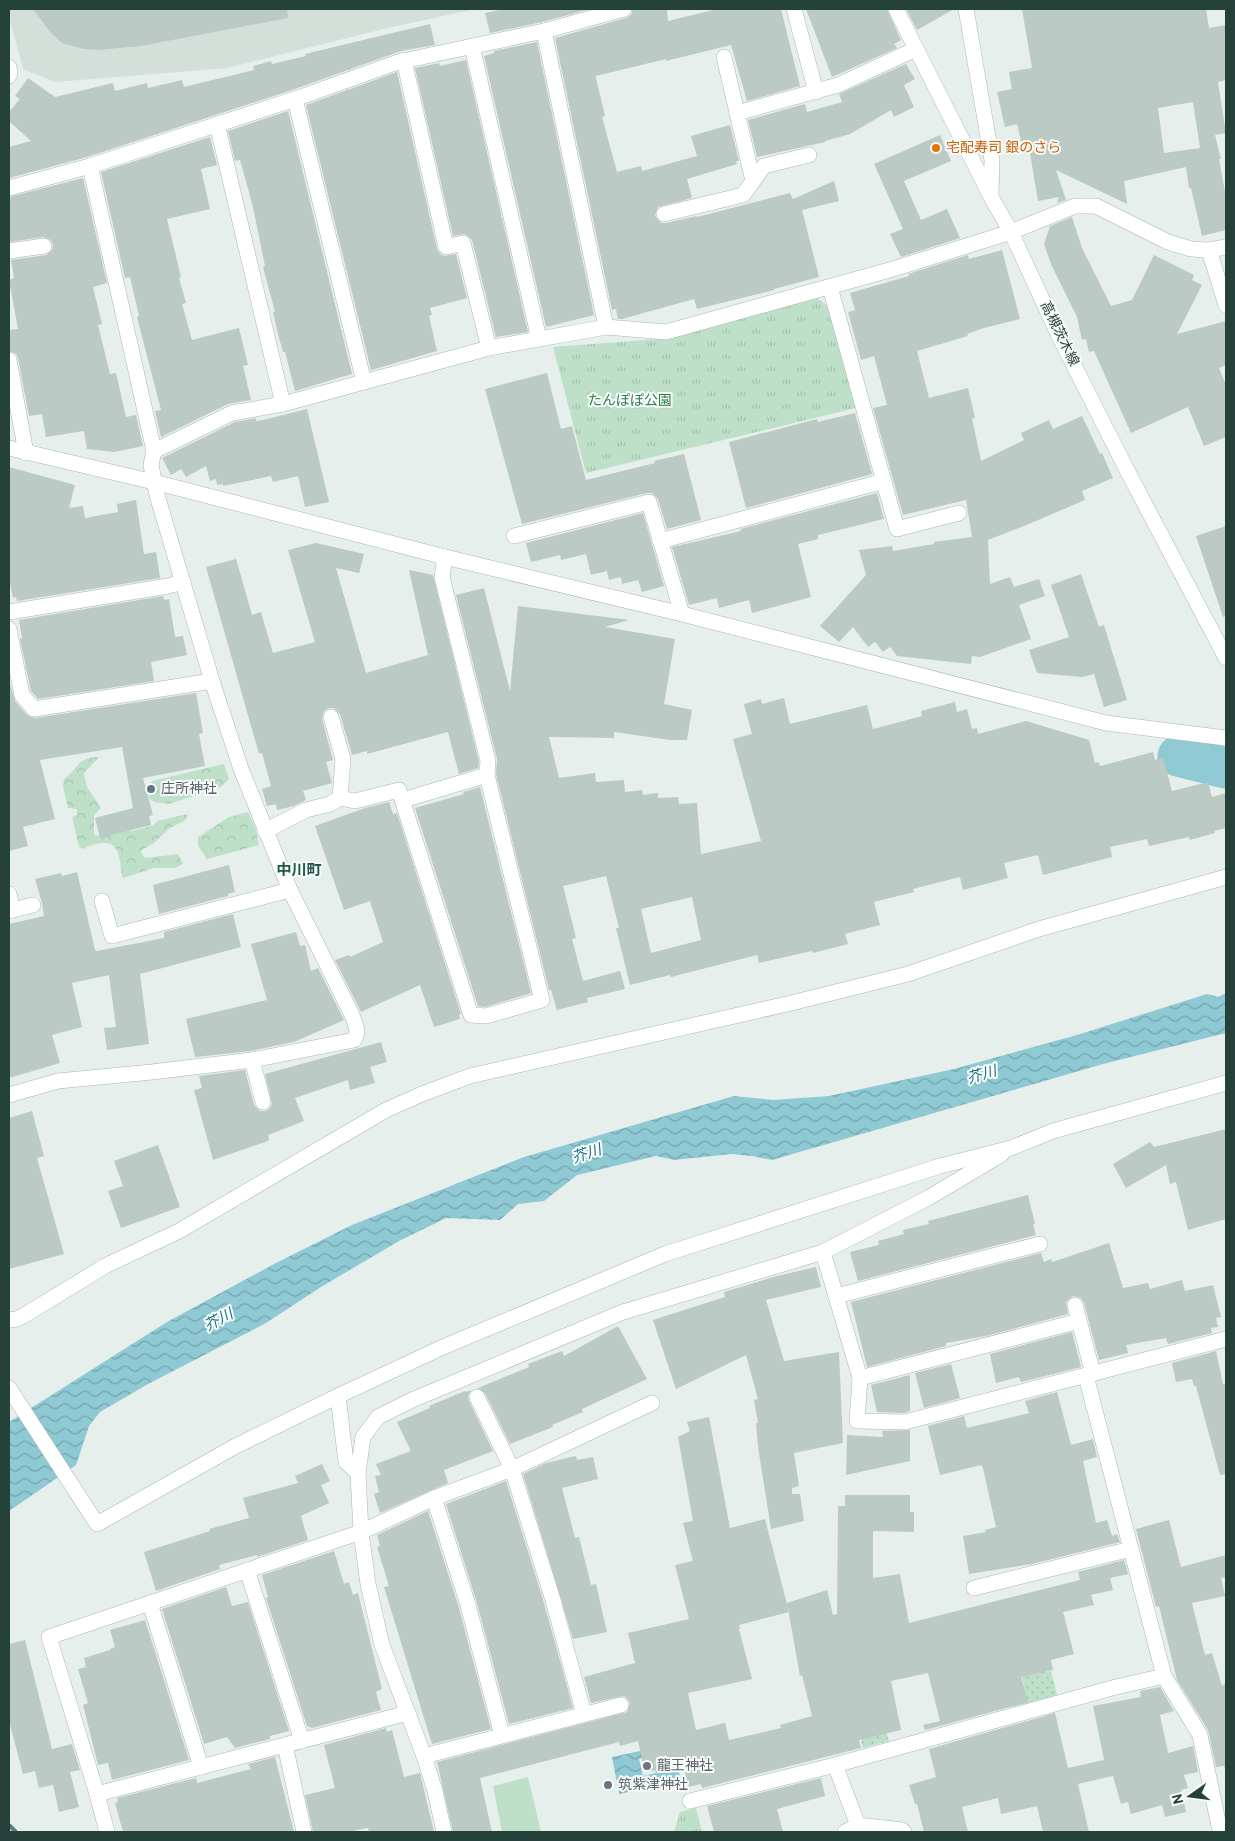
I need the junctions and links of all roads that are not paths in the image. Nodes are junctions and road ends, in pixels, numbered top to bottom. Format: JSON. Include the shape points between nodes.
{"nodes":[{"id":1,"x":624,"y":9,"type":"edge"},
{"id":2,"x":794,"y":9,"type":"edge"},
{"id":3,"x":896,"y":9,"type":"edge"},
{"id":4,"x":966,"y":9,"type":"edge"},
{"id":5,"x":544,"y":31,"type":"junction"},
{"id":6,"x":472,"y":46,"type":"junction"},
{"id":7,"x":916,"y":49,"type":"junction"},
{"id":8,"x":724,"y":58,"type":"dead end"},
{"id":9,"x":404,"y":60,"type":"junction"},
{"id":10,"x":9,"y":67,"type":"edge"},
{"id":11,"x":9,"y":76,"type":"edge"},
{"id":12,"x":816,"y":92,"type":"junction"},
{"id":13,"x":295,"y":99,"type":"junction"},
{"id":14,"x":737,"y":113,"type":"junction"},
{"id":15,"x":218,"y":124,"type":"junction"},
{"id":16,"x":809,"y":155,"type":"dead end"},
{"id":17,"x":90,"y":166,"type":"junction"},
{"id":18,"x":753,"y":181,"type":"junction"},
{"id":19,"x":9,"y":188,"type":"edge"},
{"id":20,"x":991,"y":197,"type":"junction"},
{"id":21,"x":664,"y":214,"type":"dead end"},
{"id":22,"x":1011,"y":232,"type":"junction"},
{"id":23,"x":44,"y":246,"type":"dead end"},
{"id":24,"x":1226,"y":247,"type":"edge"},
{"id":25,"x":1209,"y":250,"type":"junction"},
{"id":26,"x":9,"y":251,"type":"edge"},
{"id":27,"x":830,"y":287,"type":"junction"},
{"id":28,"x":1226,"y":305,"type":"edge"},
{"id":29,"x":606,"y":326,"type":"junction"},
{"id":30,"x":539,"y":339,"type":"junction"},
{"id":31,"x":489,"y":348,"type":"junction"},
{"id":32,"x":9,"y":360,"type":"edge"},
{"id":33,"x":364,"y":382,"type":"junction"},
{"id":34,"x":282,"y":404,"type":"junction"},
{"id":35,"x":9,"y":448,"type":"edge"},
{"id":36,"x":154,"y":451,"type":"junction"},
{"id":37,"x":26,"y":452,"type":"junction"},
{"id":38,"x":884,"y":481,"type":"junction"},
{"id":39,"x":154,"y":482,"type":"junction"},
{"id":40,"x":959,"y":513,"type":"dead end"},
{"id":41,"x":514,"y":536,"type":"dead end"},
{"id":42,"x":660,"y":541,"type":"junction"},
{"id":43,"x":443,"y":566,"type":"junction"},
{"id":44,"x":183,"y":582,"type":"junction"},
{"id":45,"x":9,"y":612,"type":"edge"},
{"id":46,"x":682,"y":614,"type":"junction"},
{"id":47,"x":9,"y":629,"type":"edge"},
{"id":48,"x":1226,"y":658,"type":"edge"},
{"id":49,"x":212,"y":681,"type":"junction"},
{"id":50,"x":331,"y":717,"type":"dead end"},
{"id":51,"x":1226,"y":738,"type":"edge"},
{"id":52,"x":487,"y":776,"type":"junction"},
{"id":53,"x":340,"y":798,"type":"junction"},
{"id":54,"x":403,"y":800,"type":"junction"},
{"id":55,"x":264,"y":831,"type":"junction"},
{"id":56,"x":1226,"y":876,"type":"edge"},
{"id":57,"x":290,"y":890,"type":"junction"},
{"id":58,"x":9,"y":894,"type":"edge"},
{"id":59,"x":102,"y":901,"type":"dead end"},
{"id":60,"x":33,"y":904,"type":"dead end"},
{"id":61,"x":11,"y":911,"type":"edge"},
{"id":62,"x":252,"y":1060,"type":"junction"},
{"id":63,"x":1226,"y":1083,"type":"edge"},
{"id":64,"x":9,"y":1095,"type":"edge"},
{"id":65,"x":263,"y":1102,"type":"dead end"},
{"id":66,"x":1011,"y":1148,"type":"junction"},
{"id":67,"x":1040,"y":1244,"type":"dead end"},
{"id":68,"x":823,"y":1252,"type":"junction"},
{"id":69,"x":836,"y":1296,"type":"junction"},
{"id":70,"x":1075,"y":1305,"type":"dead end"},
{"id":71,"x":9,"y":1320,"type":"edge"},
{"id":72,"x":1080,"y":1321,"type":"junction"},
{"id":73,"x":1226,"y":1339,"type":"edge"},
{"id":74,"x":1090,"y":1375,"type":"junction"},
{"id":75,"x":860,"y":1378,"type":"junction"},
{"id":76,"x":9,"y":1388,"type":"edge"},
{"id":77,"x":338,"y":1396,"type":"junction"},
{"id":78,"x":477,"y":1397,"type":"dead end"},
{"id":79,"x":652,"y":1404,"type":"dead end"},
{"id":80,"x":512,"y":1469,"type":"junction"},
{"id":81,"x":358,"y":1473,"type":"junction"},
{"id":82,"x":434,"y":1498,"type":"junction"},
{"id":83,"x":361,"y":1532,"type":"junction"},
{"id":84,"x":1131,"y":1549,"type":"junction"},
{"id":85,"x":247,"y":1570,"type":"junction"},
{"id":86,"x":974,"y":1588,"type":"dead end"},
{"id":87,"x":150,"y":1603,"type":"junction"},
{"id":88,"x":1164,"y":1676,"type":"junction"},
{"id":89,"x":621,"y":1705,"type":"dead end"},
{"id":90,"x":408,"y":1713,"type":"junction"},
{"id":91,"x":584,"y":1714,"type":"junction"},
{"id":92,"x":502,"y":1735,"type":"junction"},
{"id":93,"x":302,"y":1741,"type":"junction"},
{"id":94,"x":285,"y":1745,"type":"junction"},
{"id":95,"x":424,"y":1756,"type":"junction"},
{"id":96,"x":835,"y":1765,"type":"junction"},
{"id":97,"x":201,"y":1767,"type":"junction"},
{"id":98,"x":97,"y":1794,"type":"junction"},
{"id":99,"x":690,"y":1802,"type":"dead end"},
{"id":100,"x":852,"y":1829,"type":"edge"},
{"id":101,"x":107,"y":1832,"type":"edge"},
{"id":102,"x":304,"y":1832,"type":"edge"},
{"id":103,"x":444,"y":1832,"type":"edge"},
{"id":104,"x":904,"y":1832,"type":"edge"},
{"id":105,"x":1223,"y":1832,"type":"edge"}],
"edges":[{"from":1,"to":5,"type":"street"},
{"from":2,"to":12,"type":"street"},
{"from":3,"to":7,"type":"street","name":"高槻茨木線"},
{"from":4,"to":20,"type":"street","via":[[992,160]]},
{"from":5,"to":6,"type":"street"},
{"from":5,"to":29,"type":"street"},
{"from":6,"to":9,"type":"street"},
{"from":6,"to":30,"type":"street"},
{"from":7,"to":12,"type":"street"},
{"from":7,"to":20,"type":"street","name":"高槻茨木線"},
{"from":8,"to":14,"type":"street"},
{"from":9,"to":13,"type":"street"},
{"from":9,"to":31,"type":"street","via":[[446,247],[463,243]]},
{"from":10,"to":11,"type":"street"},
{"from":12,"to":14,"type":"street"},
{"from":13,"to":15,"type":"street"},
{"from":13,"to":33,"type":"street"},
{"from":14,"to":18,"type":"street"},
{"from":15,"to":17,"type":"street"},
{"from":15,"to":34,"type":"street"},
{"from":16,"to":18,"type":"street","via":[[764,166]]},
{"from":17,"to":19,"type":"street"},
{"from":17,"to":36,"type":"street"},
{"from":18,"to":21,"type":"street","via":[[743,195]]},
{"from":20,"to":22,"type":"street","name":"高槻茨木線"},
{"from":22,"to":25,"type":"street","via":[[1075,206],[1096,206],[1168,242]]},
{"from":22,"to":27,"type":"street"},
{"from":22,"to":48,"type":"street","name":"高槻茨木線","via":[[1059,336]]},
{"from":23,"to":26,"type":"street"},
{"from":24,"to":25,"type":"street"},
{"from":25,"to":28,"type":"street"},
{"from":27,"to":29,"type":"street","via":[[666,332]]},
{"from":27,"to":38,"type":"street"},
{"from":29,"to":30,"type":"street"},
{"from":30,"to":31,"type":"street"},
{"from":31,"to":33,"type":"street"},
{"from":32,"to":37,"type":"street"},
{"from":33,"to":34,"type":"street"},
{"from":34,"to":36,"type":"street","via":[[232,413]]},
{"from":35,"to":37,"type":"street"},
{"from":36,"to":39,"type":"street","via":[[151,464]]},
{"from":37,"to":39,"type":"street"},
{"from":38,"to":40,"type":"street","via":[[897,529]]},
{"from":38,"to":42,"type":"street"},
{"from":39,"to":43,"type":"street"},
{"from":39,"to":44,"type":"street"},
{"from":41,"to":42,"type":"street","via":[[649,502]]},
{"from":42,"to":46,"type":"street"},
{"from":43,"to":46,"type":"street"},
{"from":43,"to":52,"type":"street","via":[[488,761]]},
{"from":44,"to":45,"type":"street"},
{"from":44,"to":49,"type":"street"},
{"from":46,"to":51,"type":"street","via":[[1106,723]]},
{"from":47,"to":49,"type":"street","via":[[22,694],[34,709]]},
{"from":49,"to":55,"type":"street"},
{"from":50,"to":53,"type":"street","via":[[343,759]]},
{"from":52,"to":54,"type":"street"},
{"from":52,"to":54,"type":"street","via":[[542,1000],[486,1016],[471,1015]]},
{"from":53,"to":54,"type":"street","via":[[354,801],[399,790]]},
{"from":53,"to":55,"type":"street","via":[[306,810]]},
{"from":55,"to":57,"type":"street"},
{"from":56,"to":71,"type":"street","via":[[1040,929],[908,974],[462,1079],[386,1110],[179,1231],[105,1266],[24,1316]]},
{"from":57,"to":59,"type":"street","via":[[112,936]]},
{"from":57,"to":62,"type":"street","via":[[358,1032],[354,1040]]},
{"from":58,"to":61,"type":"street"},
{"from":60,"to":61,"type":"street"},
{"from":62,"to":64,"type":"street","via":[[58,1081]]},
{"from":62,"to":65,"type":"street"},
{"from":63,"to":66,"type":"street","via":[[1053,1131]]},
{"from":66,"to":68,"type":"street","via":[[928,1198]]},
{"from":66,"to":77,"type":"street","via":[[940,1166],[665,1254],[443,1347]]},
{"from":67,"to":69,"type":"street"},
{"from":68,"to":69,"type":"street"},
{"from":68,"to":81,"type":"street","via":[[623,1312],[412,1400],[378,1417],[363,1437]]},
{"from":69,"to":75,"type":"street"},
{"from":70,"to":72,"type":"street"},
{"from":72,"to":74,"type":"street"},
{"from":72,"to":75,"type":"street"},
{"from":73,"to":74,"type":"street"},
{"from":74,"to":75,"type":"street","via":[[905,1422],[857,1421]]},
{"from":74,"to":84,"type":"street"},
{"from":76,"to":77,"type":"street","via":[[97,1524],[234,1447]]},
{"from":77,"to":81,"type":"street","via":[[346,1462]]},
{"from":78,"to":80,"type":"street"},
{"from":79,"to":80,"type":"street"},
{"from":80,"to":82,"type":"street"},
{"from":80,"to":91,"type":"street"},
{"from":81,"to":83,"type":"street"},
{"from":82,"to":83,"type":"street"},
{"from":82,"to":92,"type":"street","via":[[468,1605]]},
{"from":83,"to":85,"type":"street"},
{"from":83,"to":90,"type":"street","via":[[368,1584],[382,1645]]},
{"from":84,"to":86,"type":"street"},
{"from":84,"to":88,"type":"street"},
{"from":85,"to":87,"type":"street"},
{"from":85,"to":93,"type":"street"},
{"from":87,"to":97,"type":"street"},
{"from":87,"to":98,"type":"street","via":[[49,1637]]},
{"from":88,"to":96,"type":"street"},
{"from":88,"to":105,"type":"street","via":[[1200,1735],[1219,1826]]},
{"from":89,"to":91,"type":"street"},
{"from":90,"to":93,"type":"street"},
{"from":90,"to":95,"type":"street"},
{"from":91,"to":92,"type":"street"},
{"from":92,"to":95,"type":"street"},
{"from":93,"to":94,"type":"street"},
{"from":94,"to":97,"type":"street"},
{"from":94,"to":102,"type":"street"},
{"from":95,"to":103,"type":"street","via":[[436,1791]]},
{"from":96,"to":99,"type":"street"},
{"from":96,"to":100,"type":"street"},
{"from":97,"to":98,"type":"street"},
{"from":98,"to":101,"type":"street"},
{"from":100,"to":104,"type":"street"}]}
